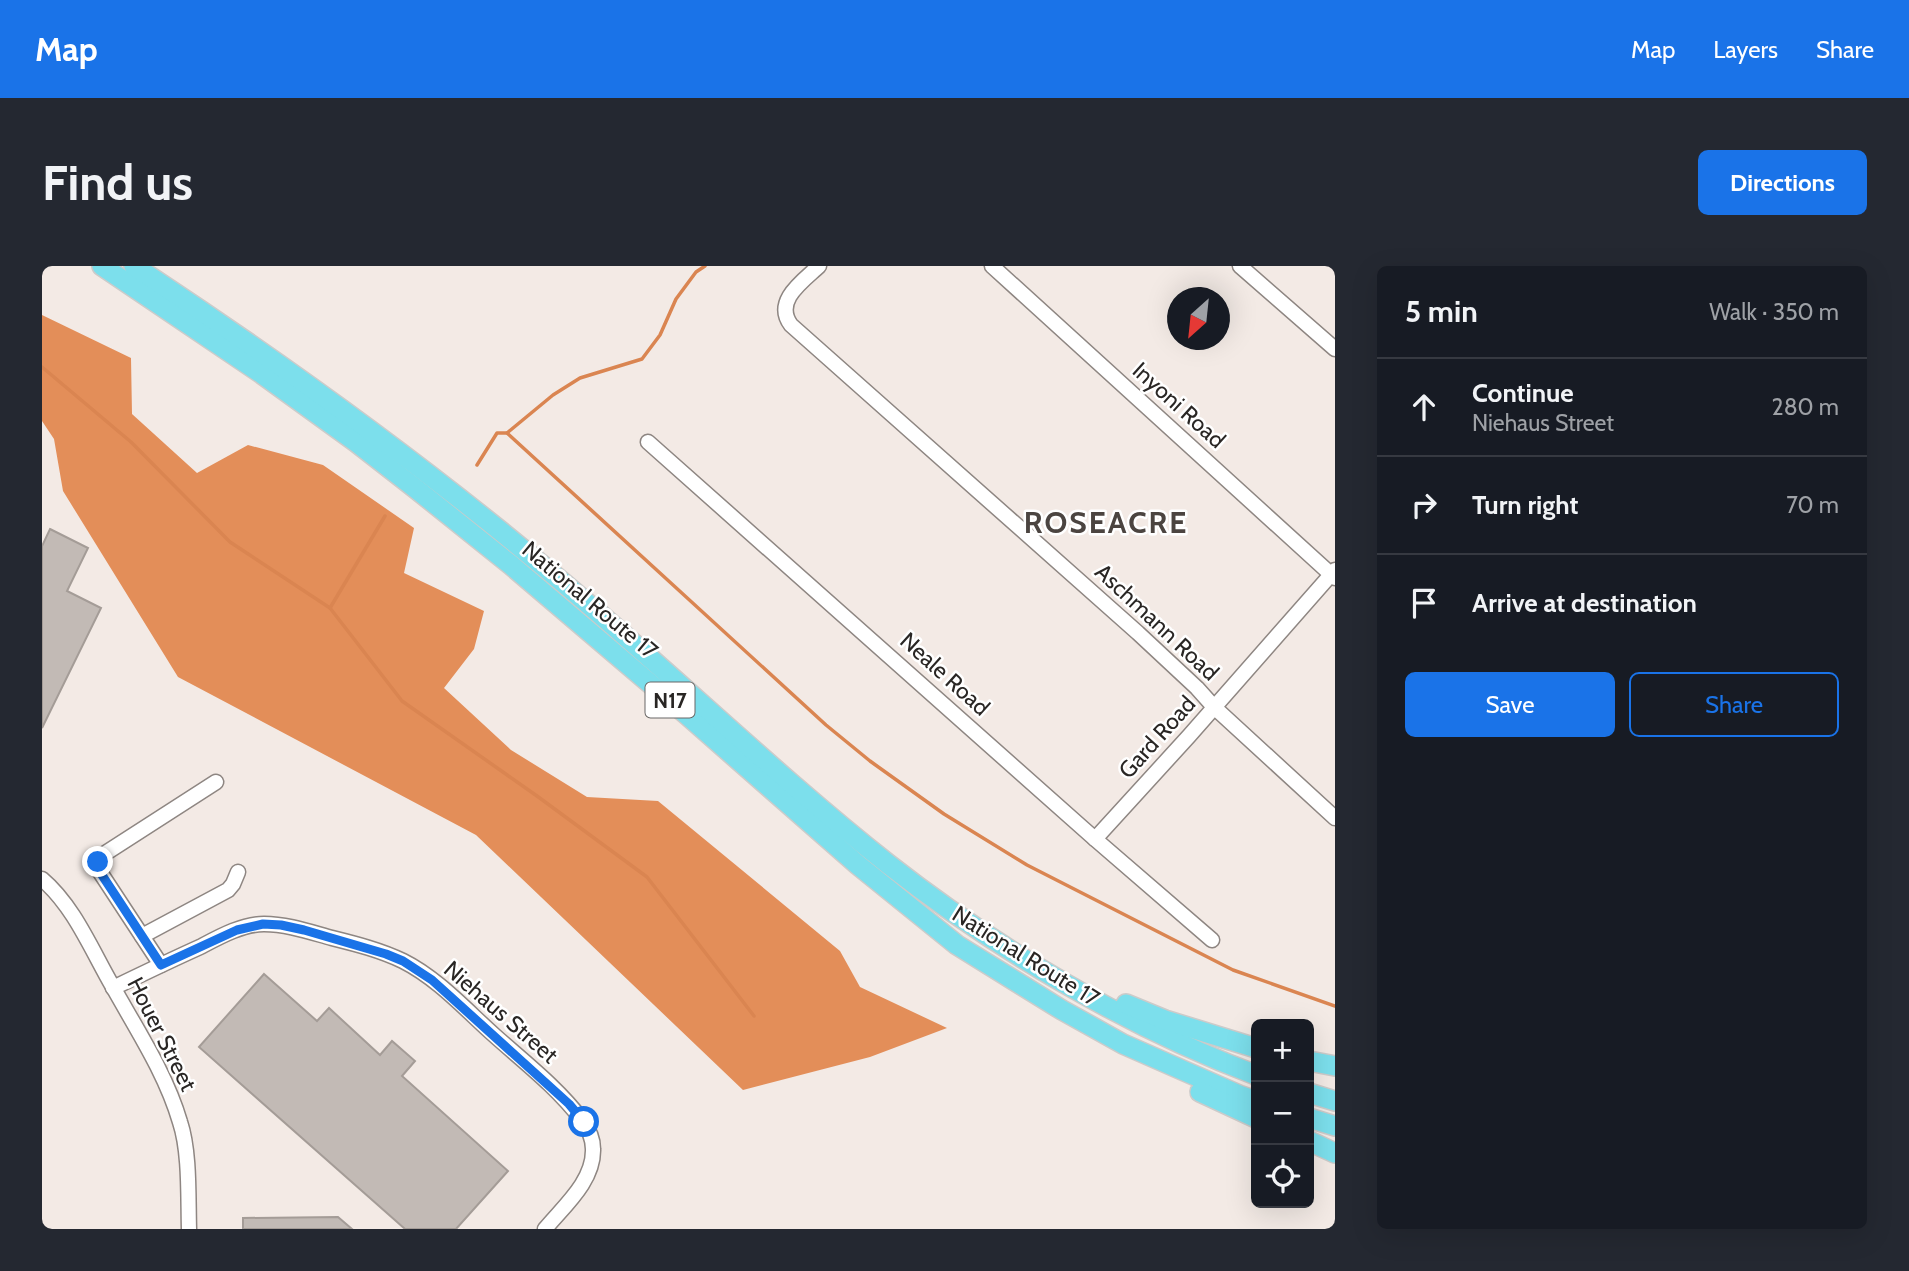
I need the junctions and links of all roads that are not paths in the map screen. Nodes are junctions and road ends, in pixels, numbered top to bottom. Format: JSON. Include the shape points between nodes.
{"nodes":[{"id":1,"x":102,"y":266,"type":"edge"},
{"id":2,"x":134,"y":266,"type":"edge"},
{"id":3,"x":819,"y":266,"type":"edge"},
{"id":4,"x":992,"y":266,"type":"edge"},
{"id":5,"x":1240,"y":266,"type":"edge"},
{"id":6,"x":1335,"y":349,"type":"edge"},
{"id":7,"x":648,"y":442,"type":"dead end"},
{"id":8,"x":1334,"y":574,"type":"edge"},
{"id":9,"x":1214,"y":707,"type":"junction"},
{"id":10,"x":216,"y":782,"type":"dead end"},
{"id":11,"x":1335,"y":818,"type":"edge"},
{"id":12,"x":1094,"y":839,"type":"junction"},
{"id":13,"x":238,"y":872,"type":"dead end"},
{"id":14,"x":42,"y":879,"type":"edge"},
{"id":15,"x":142,"y":936,"type":"junction"},
{"id":16,"x":1212,"y":940,"type":"dead end"},
{"id":17,"x":957,"y":945,"type":"junction"},
{"id":18,"x":161,"y":965,"type":"junction"},
{"id":19,"x":1053,"y":976,"type":"junction"},
{"id":20,"x":113,"y":988,"type":"junction"},
{"id":21,"x":1251,"y":1046,"type":"edge"},
{"id":22,"x":1314,"y":1062,"type":"edge"},
{"id":23,"x":1335,"y":1066,"type":"edge"},
{"id":24,"x":1251,"y":1072,"type":"edge"},
{"id":25,"x":1314,"y":1095,"type":"edge"},
{"id":26,"x":1251,"y":1100,"type":"edge"},
{"id":27,"x":1335,"y":1101,"type":"edge"},
{"id":28,"x":1251,"y":1116,"type":"edge"},
{"id":29,"x":1314,"y":1120,"type":"edge"},
{"id":30,"x":1335,"y":1126,"type":"edge"},
{"id":31,"x":1314,"y":1143,"type":"edge"},
{"id":32,"x":1335,"y":1153,"type":"edge"},
{"id":33,"x":189,"y":1229,"type":"edge"},
{"id":34,"x":545,"y":1229,"type":"edge"}],
"edges":[{"from":1,"to":17,"type":"highway","name":"National Route 17","number":"N17","via":[[262,374],[415,488]]},
{"from":2,"to":19,"type":"highway","number":"N17","via":[[394,448],[556,576],[890,865]]},
{"from":3,"to":9,"type":"street","name":"Aschmann Road","via":[[792,292],[785,308],[791,325],[1138,632]]},
{"from":4,"to":8,"type":"street","name":"Inyoni Road"},
{"from":5,"to":6,"type":"street"},
{"from":7,"to":12,"type":"street","name":"Neale Road"},
{"from":8,"to":9,"type":"street","name":"Gard Road"},
{"from":9,"to":11,"type":"street","name":"Aschmann Road"},
{"from":9,"to":12,"type":"street","name":"Gard Road"},
{"from":10,"to":15,"type":"street","via":[[98,862],[98,869]]},
{"from":12,"to":16,"type":"street","name":"Neale Road"},
{"from":13,"to":15,"type":"street","via":[[228,890]]},
{"from":14,"to":20,"type":"street","name":"Houer Street","via":[[68,910]]},
{"from":15,"to":18,"type":"street"},
{"from":17,"to":26,"type":"highway","name":"National Route 17","number":"N17","via":[[1123,1044]]},
{"from":17,"to":28,"type":"highway","via":[[1039,1009],[1097,1043]]},
{"from":18,"to":20,"type":"street","name":"Niehaus Street"},
{"from":18,"to":34,"type":"street","name":"Niehaus Street","via":[[237,930],[263,924],[304,930],[386,954],[432,980],[569,1104],[591,1135],[592,1162],[587,1175]]},
{"from":19,"to":21,"type":"highway","via":[[1165,1020]]},
{"from":19,"to":24,"type":"highway","number":"N17","via":[[1159,1033]]},
{"from":20,"to":33,"type":"street","name":"Houer Street","via":[[156,1065],[181,1122]]},
{"from":22,"to":23,"type":"highway"},
{"from":25,"to":27,"type":"highway"},
{"from":29,"to":30,"type":"highway"},
{"from":31,"to":32,"type":"highway"}]}
